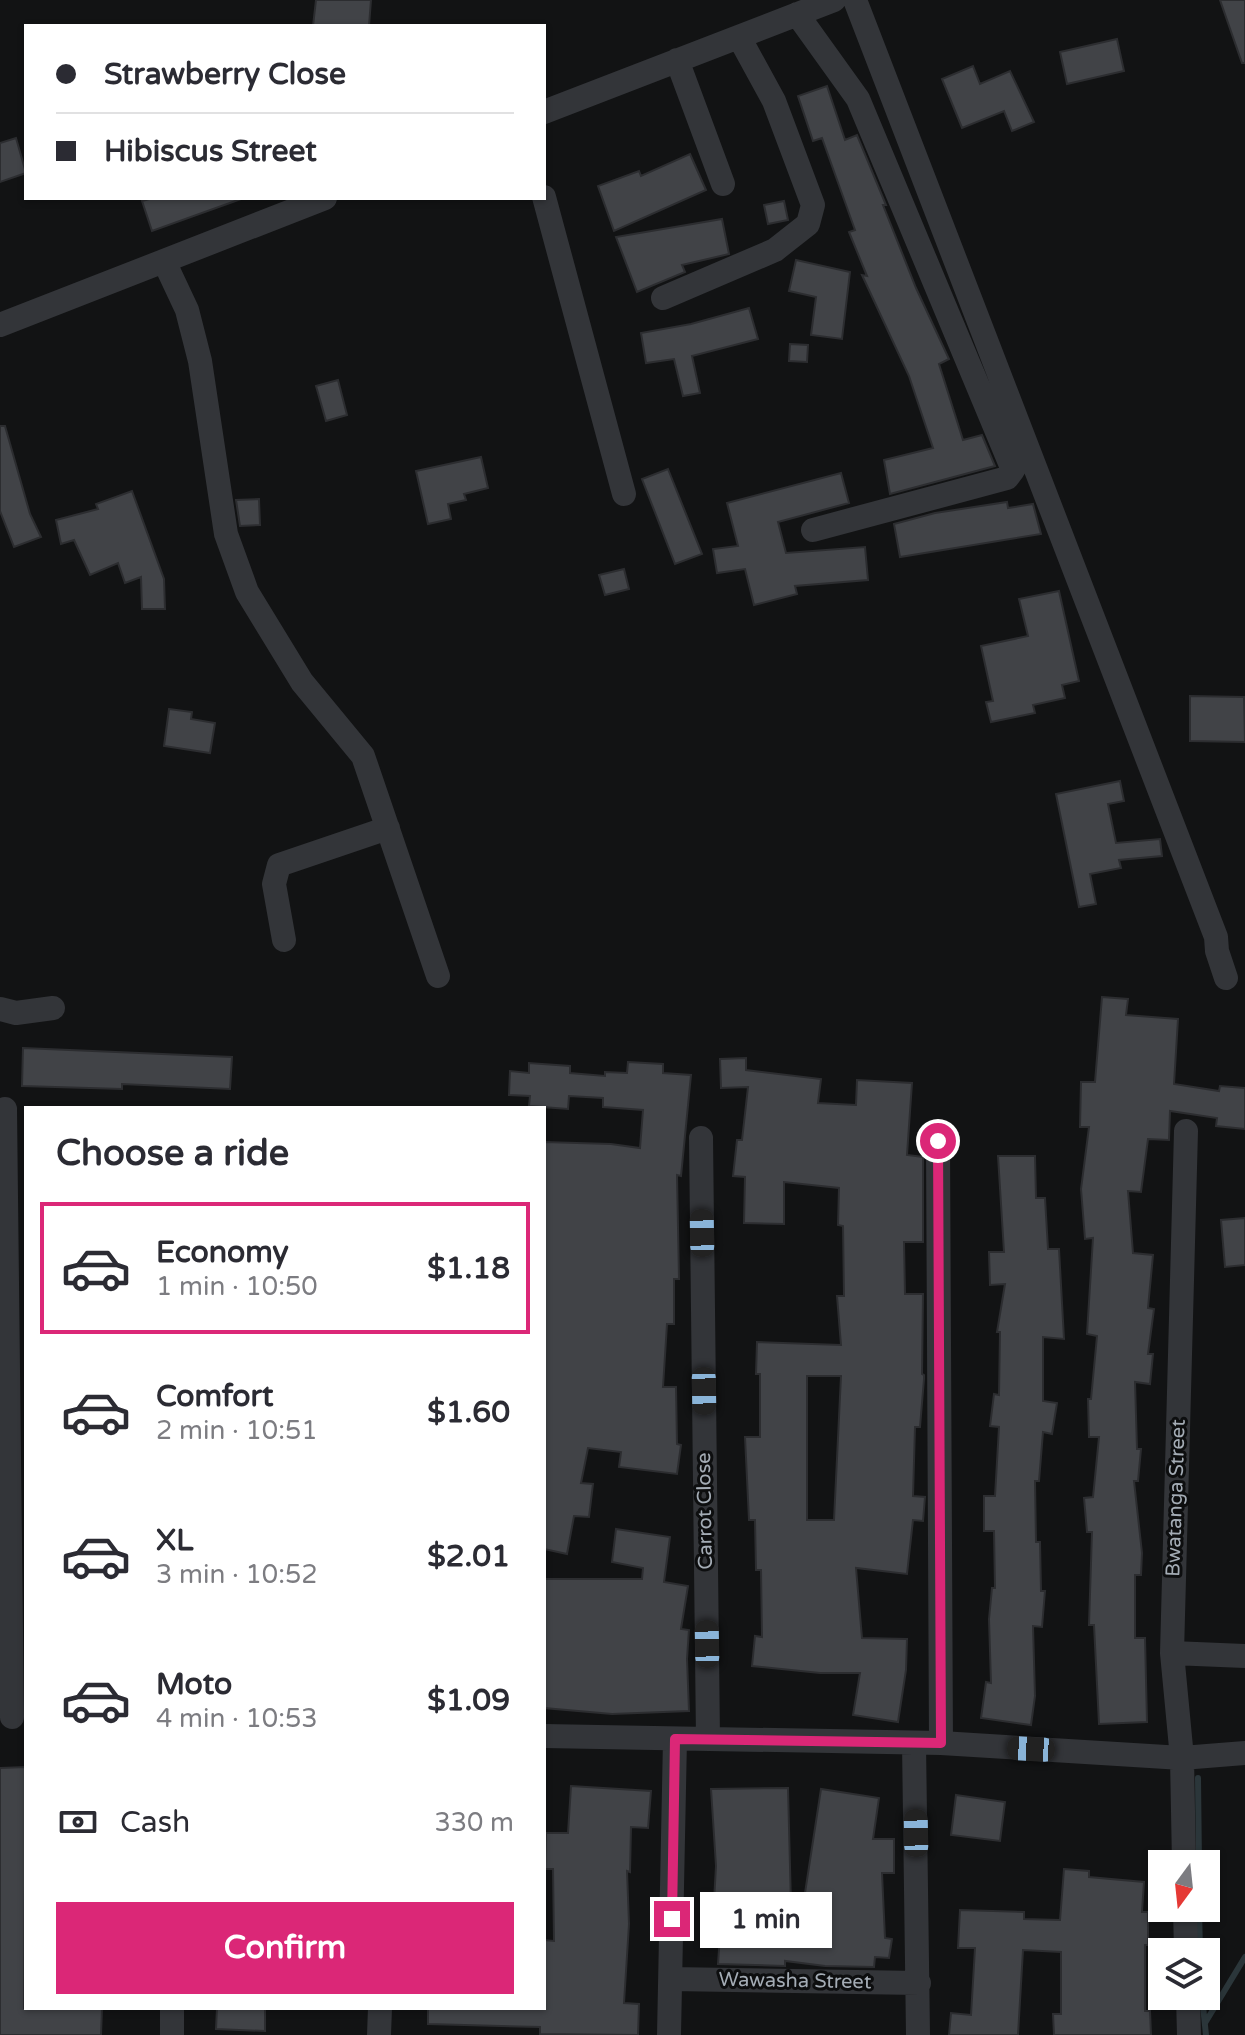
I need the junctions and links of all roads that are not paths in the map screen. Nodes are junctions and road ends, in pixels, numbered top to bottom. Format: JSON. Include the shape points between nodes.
{"nodes":[{"id":1,"x":834,"y":0,"type":"edge"},
{"id":2,"x":855,"y":0,"type":"edge"},
{"id":3,"x":797,"y":14,"type":"junction"},
{"id":4,"x":739,"y":37,"type":"junction"},
{"id":5,"x":677,"y":60,"type":"junction"},
{"id":6,"x":546,"y":111,"type":"edge"},
{"id":7,"x":723,"y":184,"type":"dead end"},
{"id":8,"x":320,"y":200,"type":"edge"},
{"id":9,"x":545,"y":200,"type":"edge"},
{"id":10,"x":164,"y":261,"type":"junction"},
{"id":11,"x":663,"y":298,"type":"dead end"},
{"id":12,"x":0,"y":325,"type":"edge"},
{"id":13,"x":624,"y":494,"type":"dead end"},
{"id":14,"x":813,"y":530,"type":"dead end"},
{"id":15,"x":388,"y":828,"type":"junction"},
{"id":16,"x":284,"y":940,"type":"dead end"},
{"id":17,"x":438,"y":976,"type":"dead end"},
{"id":18,"x":1226,"y":978,"type":"dead end"},
{"id":19,"x":53,"y":1008,"type":"dead end"},
{"id":20,"x":0,"y":1009,"type":"edge"},
{"id":21,"x":5,"y":1109,"type":"dead end"},
{"id":22,"x":1186,"y":1131,"type":"dead end"},
{"id":23,"x":701,"y":1138,"type":"dead end"},
{"id":24,"x":938,"y":1141,"type":"dead end"},
{"id":25,"x":1172,"y":1653,"type":"junction"},
{"id":26,"x":1245,"y":1656,"type":"edge"},
{"id":27,"x":13,"y":1717,"type":"edge"},
{"id":28,"x":546,"y":1736,"type":"edge"},
{"id":29,"x":675,"y":1739,"type":"junction"},
{"id":30,"x":708,"y":1739,"type":"junction"},
{"id":31,"x":914,"y":1743,"type":"junction"},
{"id":32,"x":941,"y":1743,"type":"junction"},
{"id":33,"x":1245,"y":1753,"type":"edge"},
{"id":34,"x":1182,"y":1758,"type":"junction"},
{"id":35,"x":1184,"y":1850,"type":"edge"},
{"id":36,"x":671,"y":1979,"type":"junction"},
{"id":37,"x":919,"y":1983,"type":"junction"},
{"id":38,"x":172,"y":2010,"type":"edge"},
{"id":39,"x":380,"y":2010,"type":"edge"},
{"id":40,"x":1188,"y":2010,"type":"edge"},
{"id":41,"x":172,"y":2035,"type":"edge"},
{"id":42,"x":379,"y":2035,"type":"edge"},
{"id":43,"x":669,"y":2035,"type":"edge"},
{"id":44,"x":918,"y":2035,"type":"edge"},
{"id":45,"x":1189,"y":2035,"type":"edge"}],
"edges":[{"from":1,"to":3,"type":"street"},
{"from":2,"to":18,"type":"street","via":[[1216,937]]},
{"from":3,"to":4,"type":"street"},
{"from":3,"to":14,"type":"street","via":[[858,99],[1013,470],[1007,478]]},
{"from":4,"to":5,"type":"street"},
{"from":4,"to":11,"type":"street","via":[[774,101],[813,205],[808,224],[775,250]]},
{"from":5,"to":6,"type":"street"},
{"from":5,"to":7,"type":"street"},
{"from":8,"to":10,"type":"street"},
{"from":9,"to":13,"type":"street"},
{"from":10,"to":12,"type":"street"},
{"from":10,"to":15,"type":"street","via":[[187,310],[200,361],[226,534],[247,592],[302,682],[363,756]]},
{"from":15,"to":16,"type":"street","via":[[279,865],[274,884]]},
{"from":15,"to":17,"type":"street"},
{"from":19,"to":20,"type":"street","via":[[16,1013]]},
{"from":21,"to":27,"type":"street"},
{"from":22,"to":25,"type":"street","name":"Bwatanga Street"},
{"from":23,"to":30,"type":"street","name":"Carrot Close"},
{"from":24,"to":32,"type":"street"},
{"from":25,"to":26,"type":"street"},
{"from":25,"to":34,"type":"street","name":"Bwatanga Street"},
{"from":28,"to":29,"type":"street"},
{"from":29,"to":30,"type":"street"},
{"from":29,"to":36,"type":"street"},
{"from":30,"to":31,"type":"street"},
{"from":31,"to":32,"type":"street"},
{"from":31,"to":37,"type":"street"},
{"from":32,"to":34,"type":"street"},
{"from":33,"to":34,"type":"street"},
{"from":34,"to":35,"type":"street","name":"Bwatanga Street"},
{"from":36,"to":37,"type":"street","name":"Wawasha Street"},
{"from":36,"to":43,"type":"street"},
{"from":37,"to":44,"type":"street"},
{"from":38,"to":41,"type":"street"},
{"from":39,"to":42,"type":"street"},
{"from":40,"to":45,"type":"street"}]}
